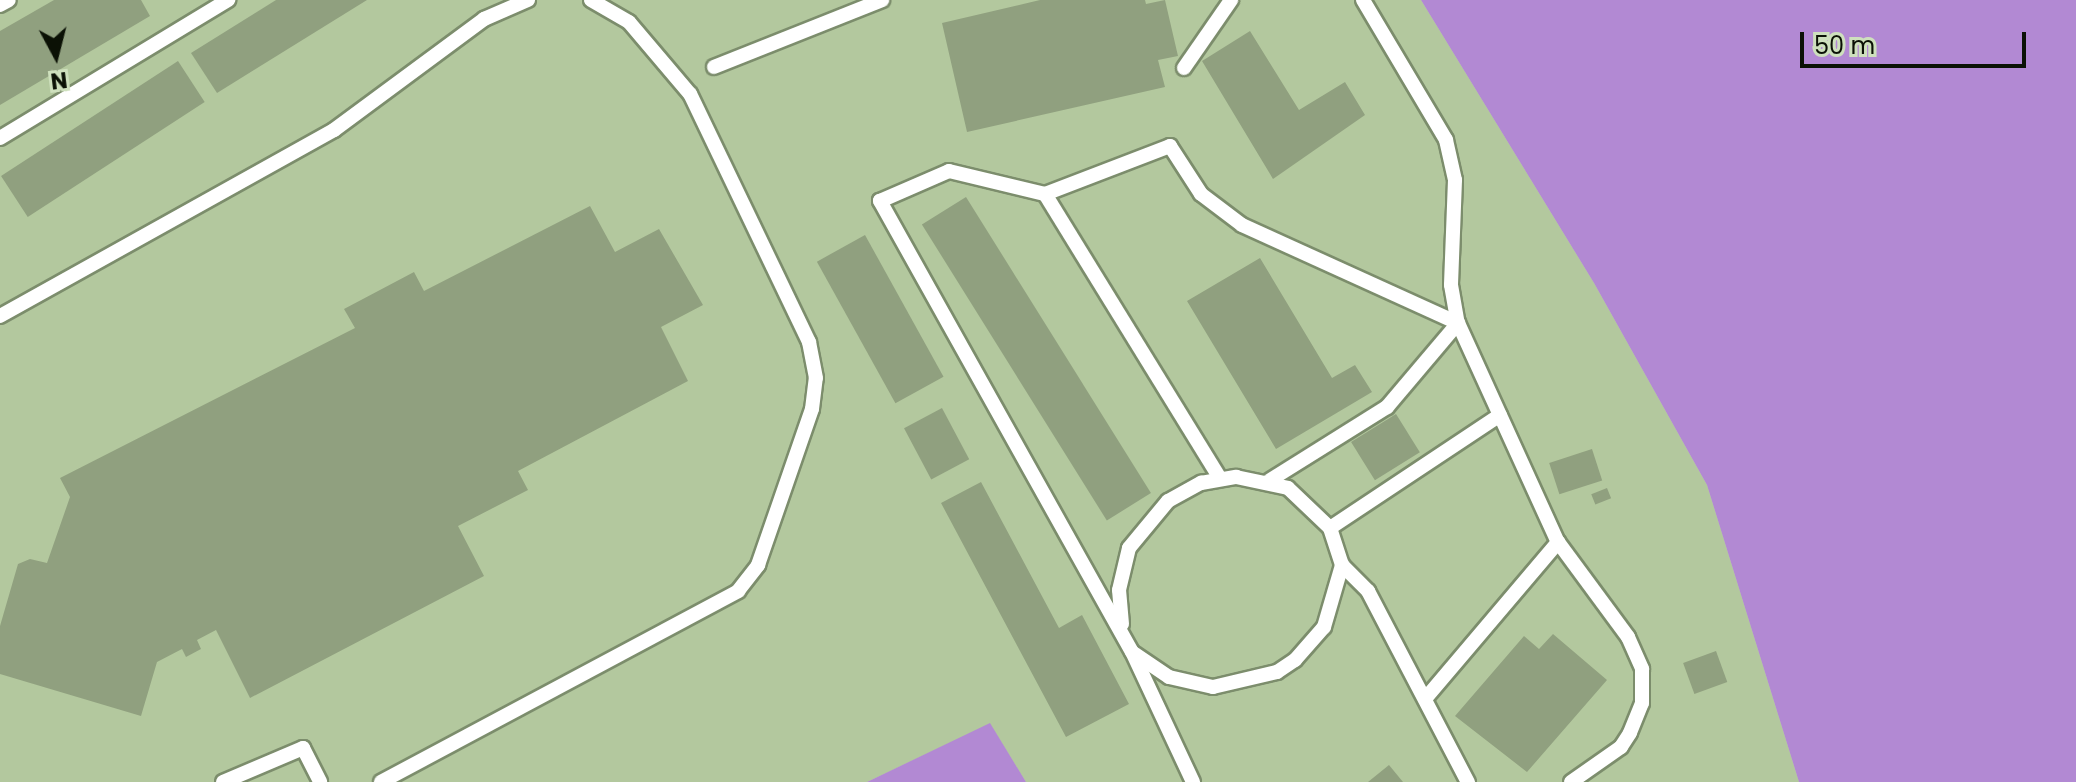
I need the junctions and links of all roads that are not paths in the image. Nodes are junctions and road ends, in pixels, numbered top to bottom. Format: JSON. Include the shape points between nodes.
{"nodes":[{"id":1,"x":9,"y":0,"type":"edge"},
{"id":2,"x":228,"y":0,"type":"edge"},
{"id":3,"x":528,"y":0,"type":"edge"},
{"id":4,"x":591,"y":0,"type":"edge"},
{"id":5,"x":882,"y":0,"type":"edge"},
{"id":6,"x":1231,"y":0,"type":"edge"},
{"id":7,"x":1363,"y":0,"type":"edge"},
{"id":8,"x":0,"y":5,"type":"edge"},
{"id":9,"x":714,"y":67,"type":"dead end"},
{"id":10,"x":1184,"y":68,"type":"dead end"},
{"id":11,"x":0,"y":138,"type":"edge"},
{"id":12,"x":1045,"y":194,"type":"junction"},
{"id":13,"x":0,"y":316,"type":"edge"},
{"id":14,"x":1458,"y":323,"type":"junction"},
{"id":15,"x":1500,"y":415,"type":"junction"},
{"id":16,"x":1220,"y":479,"type":"junction"},
{"id":17,"x":1270,"y":480,"type":"junction"},
{"id":18,"x":1330,"y":528,"type":"junction"},
{"id":19,"x":1558,"y":542,"type":"junction"},
{"id":20,"x":1342,"y":565,"type":"junction"},
{"id":21,"x":1132,"y":652,"type":"junction"},
{"id":22,"x":1425,"y":699,"type":"junction"},
{"id":23,"x":223,"y":782,"type":"edge"},
{"id":24,"x":320,"y":782,"type":"edge"},
{"id":25,"x":381,"y":782,"type":"edge"},
{"id":26,"x":1193,"y":782,"type":"edge"},
{"id":27,"x":1468,"y":782,"type":"edge"},
{"id":28,"x":1571,"y":782,"type":"edge"}],
"edges":[{"from":1,"to":8,"type":"lane"},
{"from":2,"to":11,"type":"lane"},
{"from":3,"to":13,"type":"lane","via":[[484,19],[334,130]]},
{"from":4,"to":25,"type":"lane","via":[[629,22],[690,94],[809,342],[816,378],[812,409],[758,565],[738,591]]},
{"from":5,"to":9,"type":"lane"},
{"from":6,"to":10,"type":"lane"},
{"from":7,"to":14,"type":"lane","via":[[1446,140],[1455,180],[1451,285]]},
{"from":12,"to":14,"type":"lane","via":[[1170,146],[1201,194],[1242,225]]},
{"from":12,"to":16,"type":"lane"},
{"from":12,"to":21,"type":"lane","via":[[949,171],[880,201]]},
{"from":14,"to":15,"type":"lane"},
{"from":14,"to":17,"type":"lane","via":[[1387,407]]},
{"from":15,"to":18,"type":"lane"},
{"from":15,"to":19,"type":"lane"},
{"from":16,"to":17,"type":"lane"},
{"from":16,"to":21,"type":"lane","via":[[1168,501],[1129,548],[1119,601]]},
{"from":17,"to":18,"type":"lane","via":[[1305,499]]},
{"from":18,"to":20,"type":"lane"},
{"from":19,"to":22,"type":"lane"},
{"from":19,"to":28,"type":"lane","via":[[1628,637],[1644,687],[1638,719],[1621,747]]},
{"from":20,"to":21,"type":"lane","via":[[1333,608],[1311,645],[1257,681],[1191,684],[1149,666]]},
{"from":20,"to":22,"type":"lane","via":[[1368,591]]},
{"from":21,"to":26,"type":"lane"},
{"from":22,"to":27,"type":"lane"},
{"from":23,"to":24,"type":"lane","via":[[303,748]]}]}
